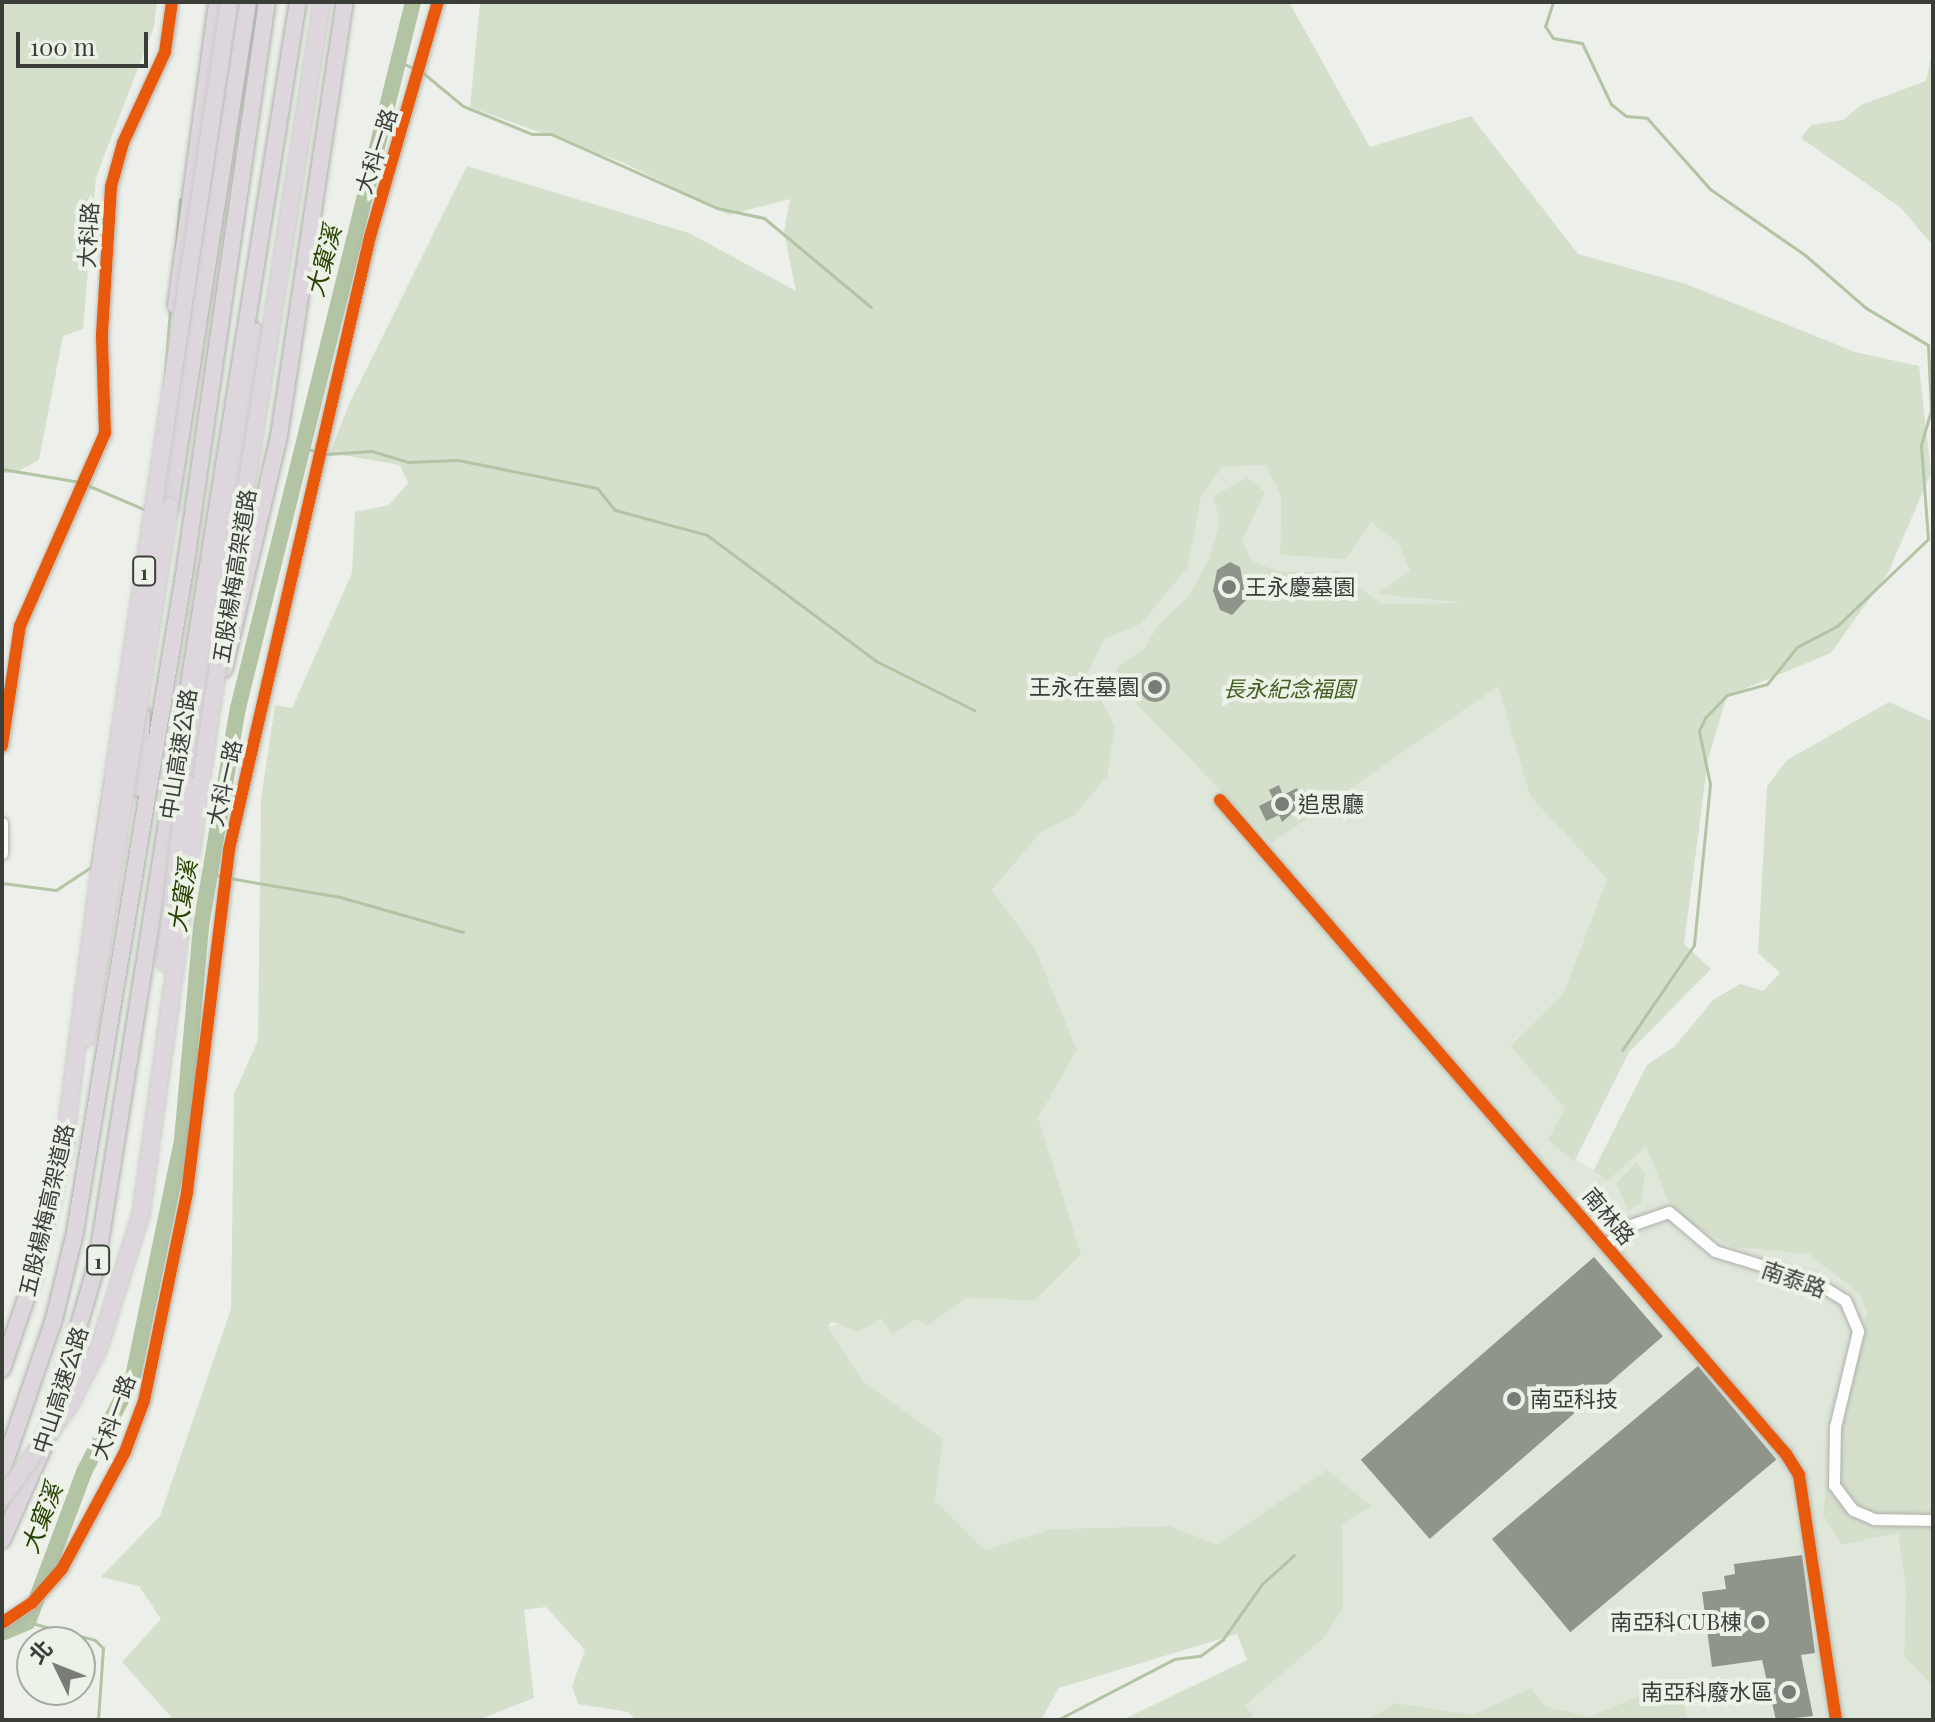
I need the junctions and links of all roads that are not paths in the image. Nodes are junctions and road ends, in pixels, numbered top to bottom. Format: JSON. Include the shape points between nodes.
{"nodes":[{"id":1,"x":172,"y":2,"type":"edge"},
{"id":2,"x":217,"y":2,"type":"edge"},
{"id":3,"x":229,"y":2,"type":"edge"},
{"id":4,"x":248,"y":2,"type":"edge"},
{"id":5,"x":267,"y":2,"type":"edge"},
{"id":6,"x":298,"y":2,"type":"edge"},
{"id":7,"x":309,"y":2,"type":"edge"},
{"id":8,"x":322,"y":2,"type":"edge"},
{"id":9,"x":345,"y":2,"type":"edge"},
{"id":10,"x":438,"y":2,"type":"edge"},
{"id":11,"x":281,"y":115,"type":"junction"},
{"id":12,"x":268,"y":239,"type":"junction"},
{"id":13,"x":2,"y":746,"type":"edge"},
{"id":14,"x":1220,"y":800,"type":"dead end"},
{"id":15,"x":2,"y":823,"type":"edge"},
{"id":16,"x":2,"y":853,"type":"edge"},
{"id":17,"x":130,"y":894,"type":"junction"},
{"id":18,"x":145,"y":969,"type":"junction"},
{"id":19,"x":158,"y":1085,"type":"junction"},
{"id":20,"x":65,"y":1140,"type":"junction"},
{"id":21,"x":1607,"y":1244,"type":"junction"},
{"id":22,"x":2,"y":1369,"type":"edge"},
{"id":23,"x":2,"y":1471,"type":"edge"},
{"id":24,"x":2,"y":1498,"type":"edge"},
{"id":25,"x":1933,"y":1520,"type":"edge"},
{"id":26,"x":2,"y":1540,"type":"edge"},
{"id":27,"x":2,"y":1623,"type":"edge"},
{"id":28,"x":1836,"y":1720,"type":"edge"}],
"edges":[{"from":1,"to":13,"type":"street","name":"大科路","via":[[165,52],[115,168],[102,335],[105,433],[20,626]]},
{"from":2,"to":17,"type":"highway","via":[[150,496]]},
{"from":3,"to":20,"type":"highway","name":"五股楊梅高架道路","number":"1","bridge":true,"via":[[103,845]]},
{"from":4,"to":20,"type":"highway","bridge":true,"via":[[91,1014]]},
{"from":5,"to":17,"type":"highway","name":"中山高速公路","number":"1"},
{"from":6,"to":11,"type":"highway","name":"中山高速公路","number":"1"},
{"from":7,"to":12,"type":"highway"},
{"from":8,"to":19,"type":"highway","name":"五股楊梅高架道路","number":"1","bridge":true},
{"from":9,"to":18,"type":"highway","via":[[266,508]]},
{"from":10,"to":27,"type":"street","name":"大科一路","via":[[370,237],[229,850],[187,1193],[144,1401],[125,1452],[62,1569],[32,1603]]},
{"from":11,"to":12,"type":"highway"},
{"from":11,"to":18,"type":"highway","name":"中山高速公路","number":"1"},
{"from":12,"to":19,"type":"highway","bridge":true,"via":[[166,943]]},
{"from":14,"to":21,"type":"street","name":"南林路"},
{"from":15,"to":16,"type":"street"},
{"from":17,"to":23,"type":"highway","name":"中山高速公路","number":"1","via":[[75,1232],[54,1319]]},
{"from":18,"to":26,"type":"highway","name":"中山高速公路","number":"1","via":[[96,1267],[43,1448]]},
{"from":19,"to":24,"type":"highway","name":"五股楊梅高架道路","number":"1","bridge":true,"via":[[141,1214],[120,1294],[69,1406]]},
{"from":20,"to":22,"type":"highway","name":"五股楊梅高架道路","number":"1","via":[[36,1267]]},
{"from":21,"to":25,"type":"street","name":"南泰路","via":[[1628,1226],[1669,1212],[1715,1251],[1814,1281],[1845,1300],[1858,1331],[1835,1427],[1834,1485],[1853,1510],[1874,1519]]},
{"from":21,"to":28,"type":"street","name":"南林路","via":[[1799,1475]]}]}
